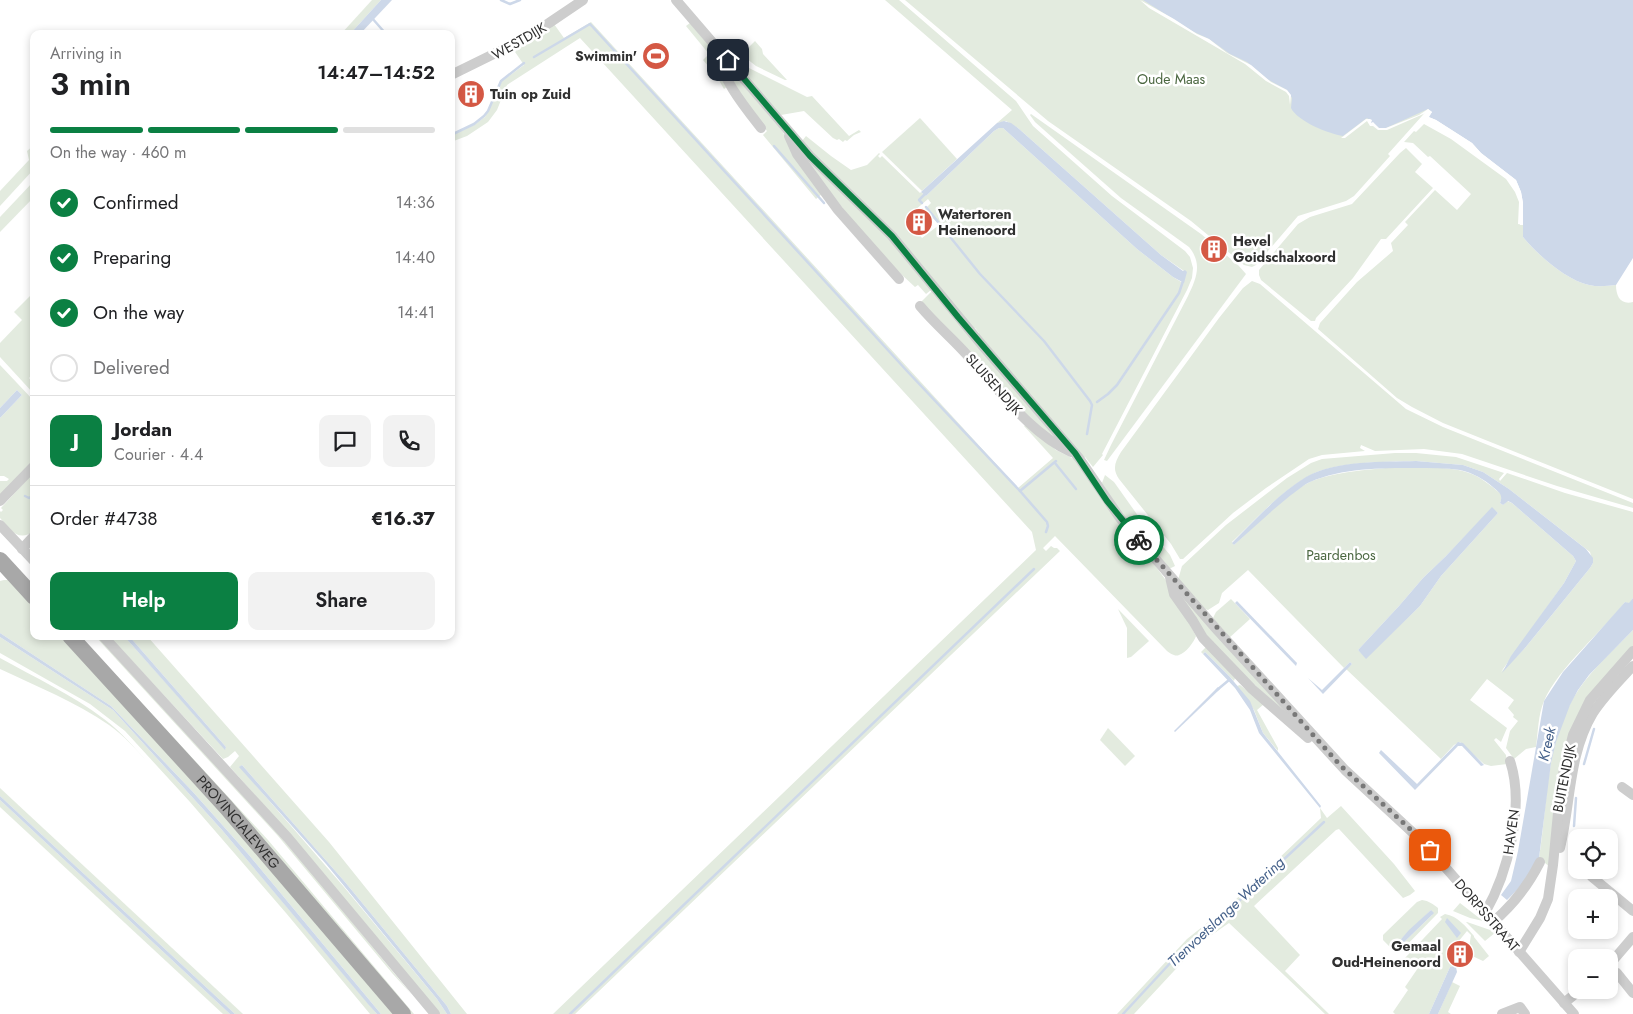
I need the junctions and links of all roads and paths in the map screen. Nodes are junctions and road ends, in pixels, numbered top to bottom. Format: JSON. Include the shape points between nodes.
{"nodes":[{"id":1,"x":583,"y":0,"type":"edge"},
{"id":2,"x":676,"y":0,"type":"edge"},
{"id":3,"x":716,"y":47,"type":"junction"},
{"id":4,"x":455,"y":74,"type":"edge"},
{"id":5,"x":761,"y":128,"type":"dead end"},
{"id":6,"x":788,"y":131,"type":"junction"},
{"id":7,"x":899,"y":279,"type":"dead end"},
{"id":8,"x":920,"y":306,"type":"dead end"},
{"id":9,"x":1075,"y":453,"type":"junction"},
{"id":10,"x":30,"y":470,"type":"edge"},
{"id":11,"x":0,"y":501,"type":"edge"},
{"id":12,"x":0,"y":525,"type":"edge"},
{"id":13,"x":30,"y":540,"type":"edge"},
{"id":14,"x":22,"y":549,"type":"junction"},
{"id":15,"x":30,"y":557,"type":"edge"},
{"id":16,"x":2,"y":567,"type":"edge"},
{"id":17,"x":1169,"y":575,"type":"junction"},
{"id":18,"x":30,"y":593,"type":"edge"},
{"id":19,"x":1206,"y":617,"type":"joint"},
{"id":20,"x":74,"y":640,"type":"edge"},
{"id":21,"x":107,"y":640,"type":"edge"},
{"id":22,"x":1633,"y":651,"type":"edge"},
{"id":23,"x":1633,"y":666,"type":"edge"},
{"id":24,"x":1332,"y":757,"type":"junction"},
{"id":25,"x":1510,"y":761,"type":"dead end"},
{"id":26,"x":1622,"y":787,"type":"dead end"},
{"id":27,"x":1633,"y":795,"type":"edge"},
{"id":28,"x":1540,"y":862,"type":"dead end"},
{"id":29,"x":1553,"y":865,"type":"junction"},
{"id":30,"x":1594,"y":879,"type":"edge"},
{"id":31,"x":1492,"y":902,"type":"junction"},
{"id":32,"x":1633,"y":911,"type":"edge"},
{"id":33,"x":1504,"y":912,"type":"junction"},
{"id":34,"x":1485,"y":913,"type":"junction"},
{"id":35,"x":1493,"y":922,"type":"junction"},
{"id":36,"x":1633,"y":937,"type":"edge"},
{"id":37,"x":1519,"y":952,"type":"junction"},
{"id":38,"x":1618,"y":954,"type":"edge"},
{"id":39,"x":1618,"y":974,"type":"edge"},
{"id":40,"x":1633,"y":993,"type":"edge"},
{"id":41,"x":1569,"y":999,"type":"edge"},
{"id":42,"x":1564,"y":1003,"type":"junction"},
{"id":43,"x":402,"y":1014,"type":"edge"},
{"id":44,"x":435,"y":1014,"type":"edge"},
{"id":45,"x":1502,"y":1014,"type":"edge"},
{"id":46,"x":1525,"y":1014,"type":"edge"},
{"id":47,"x":1574,"y":1014,"type":"edge"}],
"edges":[{"from":1,"to":4,"type":"street","name":"WESTDIJK","via":[[524,39]]},
{"from":2,"to":3,"type":"street","name":"SLUISENDIJK"},
{"from":3,"to":5,"type":"street","name":"SLUISENDIJK","via":[[719,62],[729,81]]},
{"from":3,"to":6,"type":"street","name":"SLUISENDIJK"},
{"from":6,"to":7,"type":"street","name":"SLUISENDIJK","via":[[797,154],[835,206]]},
{"from":6,"to":9,"type":"street","name":"SLUISENDIJK","via":[[822,169],[889,232]]},
{"from":8,"to":9,"type":"street","name":"SLUISENDIJK","via":[[1035,427]]},
{"from":9,"to":17,"type":"street","name":"SLUISENDIJK","via":[[1116,512]]},
{"from":10,"to":11,"type":"street"},
{"from":12,"to":14,"type":"street"},
{"from":13,"to":14,"type":"street"},
{"from":14,"to":15,"type":"street"},
{"from":16,"to":18,"type":"main road"},
{"from":17,"to":19,"type":"street","name":"SLUISENDIJK"},
{"from":17,"to":24,"type":"street","name":"DORPSSTRAAT","via":[[1174,594],[1203,638],[1256,693]]},
{"from":19,"to":24,"type":"street","name":"DORPSSTRAAT"},
{"from":20,"to":43,"type":"main road","name":"PROVINCIALEWEG","via":[[199,776]]},
{"from":21,"to":44,"type":"street","name":"PROVINCIALEWEG","via":[[288,838]]},
{"from":22,"to":29,"type":"street","name":"BUITENDIJK","via":[[1590,700],[1573,735],[1561,782]]},
{"from":23,"to":29,"type":"street","name":"BUITENDIJK","via":[[1601,702],[1582,737],[1573,768],[1562,842]]},
{"from":24,"to":34,"type":"street","name":"DORPSSTRAAT","via":[[1416,835]]},
{"from":25,"to":31,"type":"street","name":"HAVEN","via":[[1515,786],[1512,834],[1504,872]]},
{"from":26,"to":27,"type":"street"},
{"from":28,"to":33,"type":"street","via":[[1527,886]]},
{"from":29,"to":37,"type":"street","name":"BUITENDIJK","via":[[1544,909]]},
{"from":30,"to":32,"type":"street"},
{"from":31,"to":33,"type":"street"},
{"from":31,"to":34,"type":"street","name":"HAVEN"},
{"from":33,"to":35,"type":"street"},
{"from":34,"to":35,"type":"street","name":"DORPSSTRAAT"},
{"from":35,"to":37,"type":"street","name":"DORPSSTRAAT"},
{"from":36,"to":38,"type":"street"},
{"from":37,"to":42,"type":"street","name":"DORPSSTRAAT"},
{"from":39,"to":40,"type":"street"},
{"from":41,"to":42,"type":"street"},
{"from":42,"to":47,"type":"street","name":"DORPSSTRAAT"},
{"from":45,"to":46,"type":"street","via":[[1520,1008]]}]}
